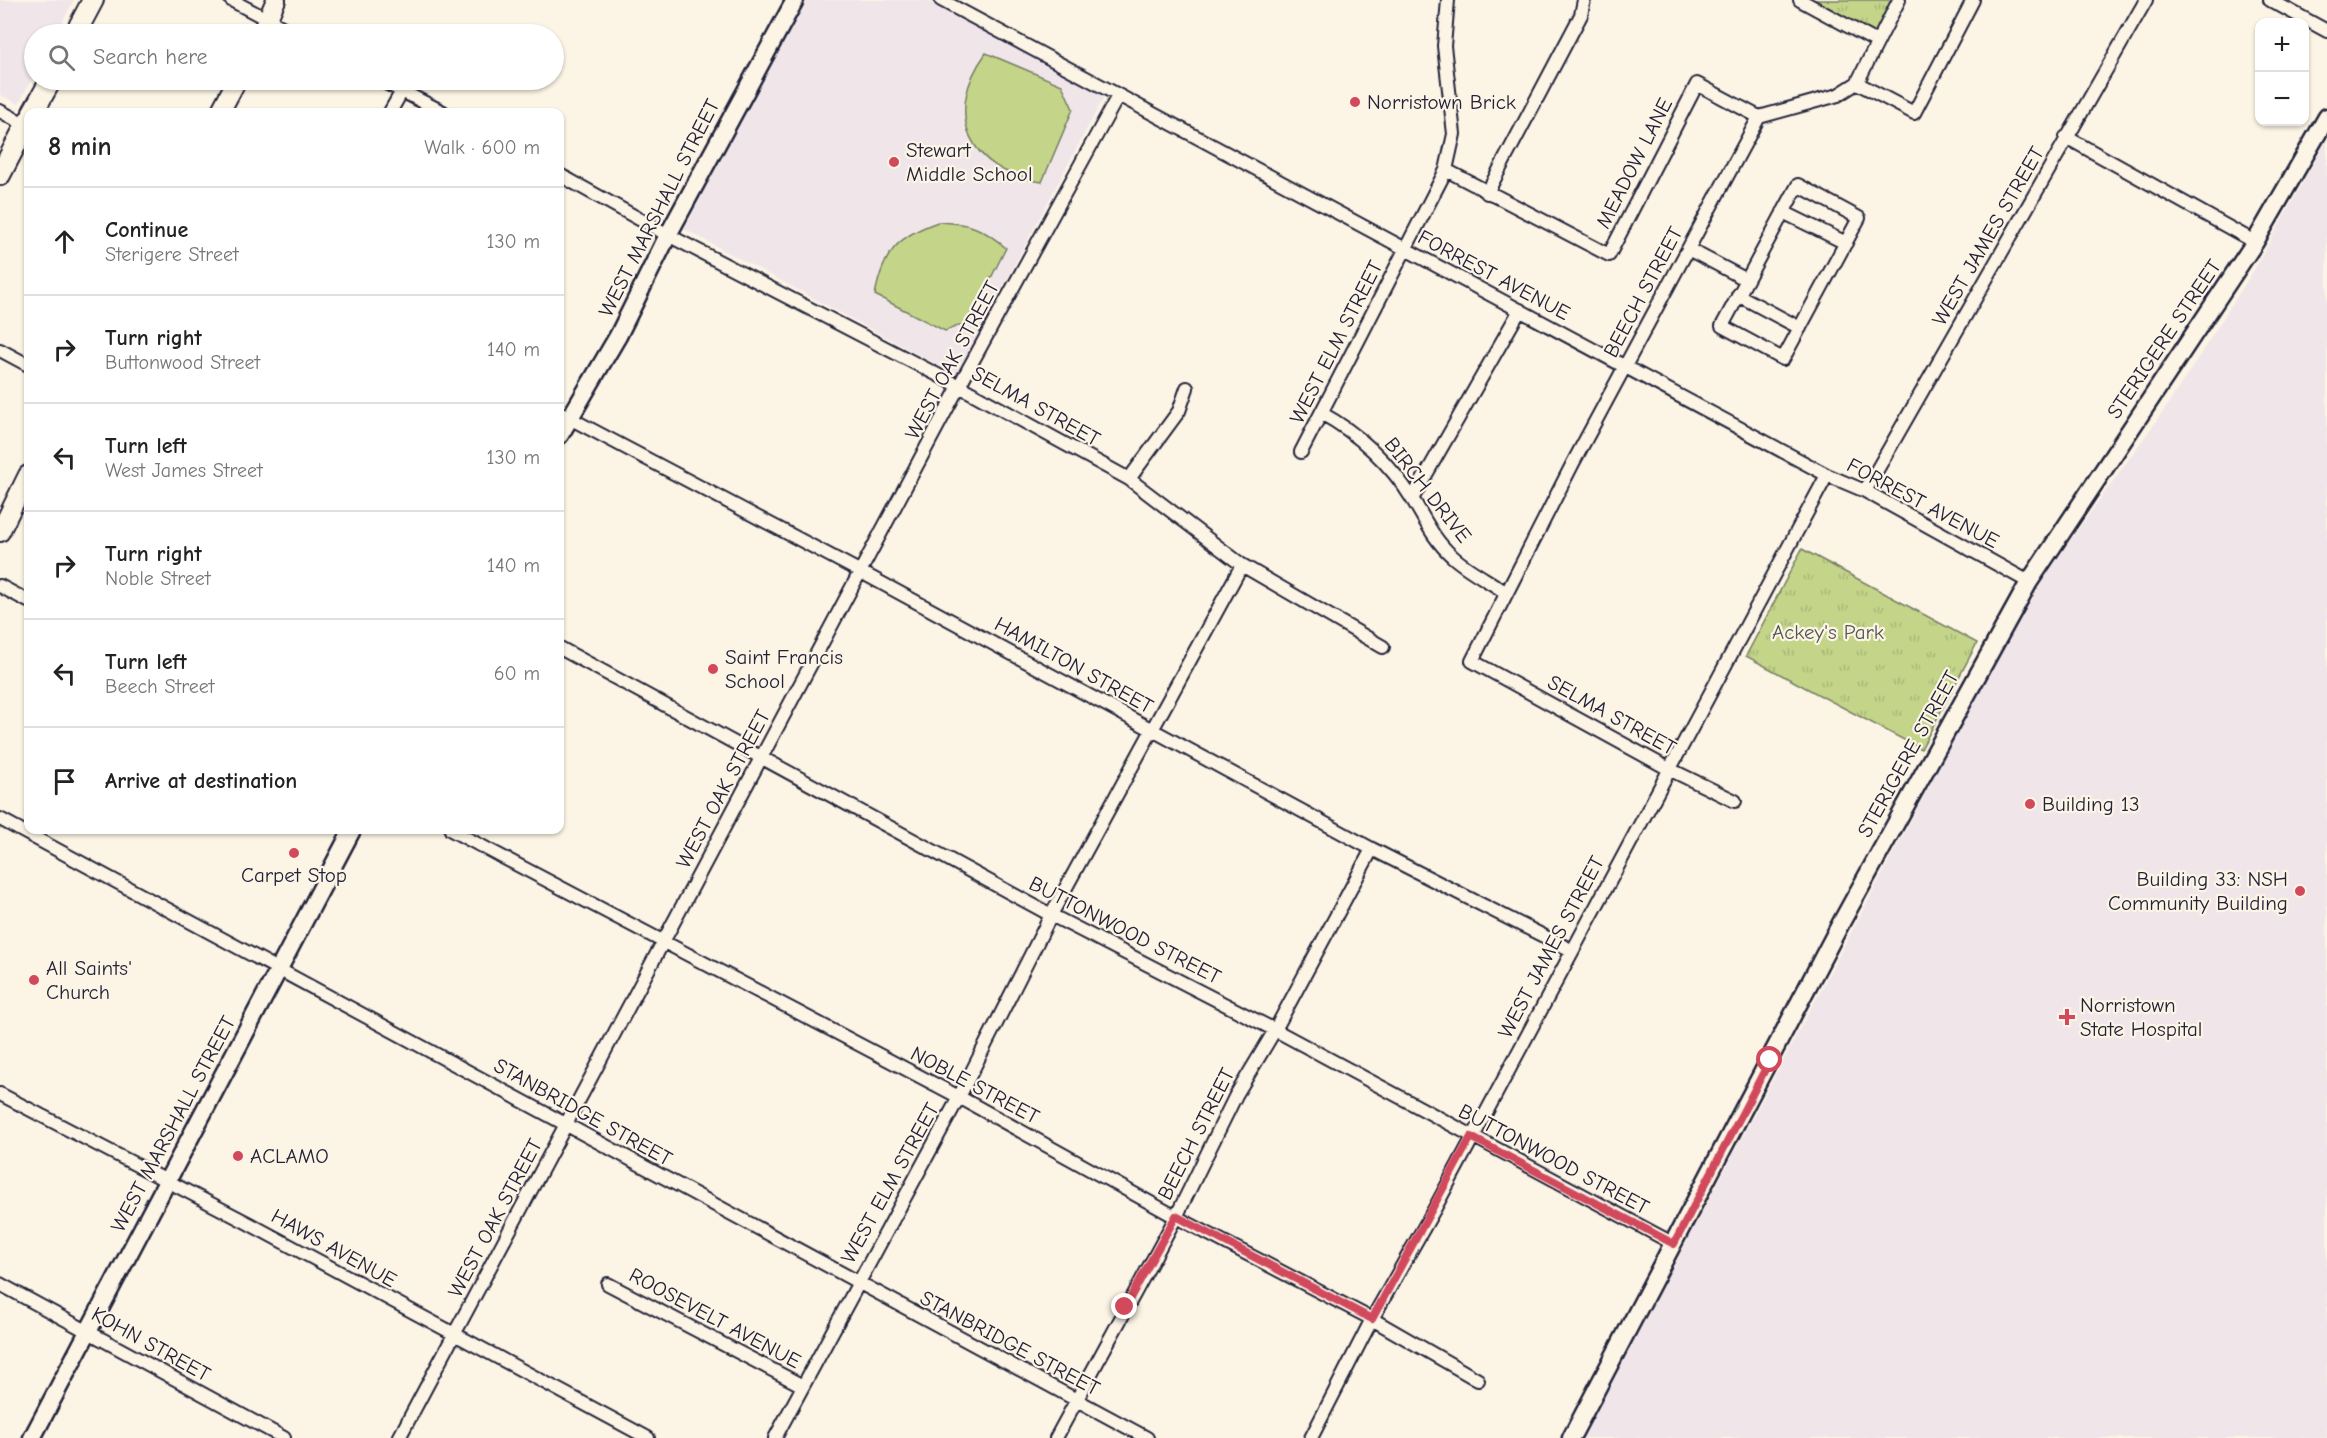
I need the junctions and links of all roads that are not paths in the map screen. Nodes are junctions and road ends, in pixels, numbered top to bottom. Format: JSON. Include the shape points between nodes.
{"nodes":[{"id":1,"x":93,"y":0,"type":"edge"},
{"id":2,"x":231,"y":0,"type":"edge"},
{"id":3,"x":276,"y":0,"type":"edge"},
{"id":4,"x":795,"y":0,"type":"edge"},
{"id":5,"x":941,"y":0,"type":"edge"},
{"id":6,"x":1448,"y":0,"type":"edge"},
{"id":7,"x":1584,"y":0,"type":"edge"},
{"id":8,"x":1800,"y":0,"type":"edge"},
{"id":9,"x":1899,"y":0,"type":"edge"},
{"id":10,"x":1973,"y":0,"type":"edge"},
{"id":11,"x":2146,"y":0,"type":"edge"},
{"id":12,"x":2270,"y":0,"type":"edge"},
{"id":13,"x":80,"y":24,"type":"edge"},
{"id":14,"x":260,"y":24,"type":"edge"},
{"id":15,"x":265,"y":24,"type":"edge"},
{"id":16,"x":2327,"y":31,"type":"edge"},
{"id":17,"x":1877,"y":42,"type":"junction"},
{"id":18,"x":1857,"y":83,"type":"junction"},
{"id":19,"x":46,"y":90,"type":"edge"},
{"id":20,"x":232,"y":90,"type":"edge"},
{"id":21,"x":402,"y":91,"type":"joint"},
{"id":22,"x":1118,"y":96,"type":"junction"},
{"id":23,"x":36,"y":108,"type":"edge"},
{"id":24,"x":222,"y":108,"type":"edge"},
{"id":25,"x":392,"y":108,"type":"edge"},
{"id":26,"x":435,"y":108,"type":"edge"},
{"id":27,"x":0,"y":111,"type":"edge"},
{"id":28,"x":1759,"y":117,"type":"junction"},
{"id":29,"x":2327,"y":117,"type":"edge"},
{"id":30,"x":24,"y":119,"type":"edge"},
{"id":31,"x":24,"y":130,"type":"edge"},
{"id":32,"x":2066,"y":137,"type":"junction"},
{"id":33,"x":1446,"y":170,"type":"junction"},
{"id":34,"x":0,"y":175,"type":"edge"},
{"id":35,"x":564,"y":177,"type":"edge"},
{"id":36,"x":1487,"y":193,"type":"junction"},
{"id":37,"x":1783,"y":212,"type":"junction"},
{"id":38,"x":668,"y":235,"type":"junction"},
{"id":39,"x":2255,"y":242,"type":"junction"},
{"id":40,"x":1846,"y":243,"type":"junction"},
{"id":41,"x":1688,"y":249,"type":"junction"},
{"id":42,"x":1406,"y":250,"type":"junction"},
{"id":43,"x":1747,"y":280,"type":"junction"},
{"id":44,"x":1738,"y":295,"type":"junction"},
{"id":45,"x":1520,"y":310,"type":"junction"},
{"id":46,"x":1800,"y":328,"type":"junction"},
{"id":47,"x":0,"y":350,"type":"edge"},
{"id":48,"x":24,"y":363,"type":"edge"},
{"id":49,"x":1625,"y":367,"type":"junction"},
{"id":50,"x":959,"y":386,"type":"junction"},
{"id":51,"x":1187,"y":388,"type":"dead end"},
{"id":52,"x":1321,"y":413,"type":"junction"},
{"id":53,"x":564,"y":416,"type":"edge"},
{"id":54,"x":1301,"y":452,"type":"dead end"},
{"id":55,"x":1827,"y":475,"type":"junction"},
{"id":56,"x":1129,"y":479,"type":"junction"},
{"id":57,"x":24,"y":483,"type":"edge"},
{"id":58,"x":1865,"y":491,"type":"junction"},
{"id":59,"x":1412,"y":499,"type":"junction"},
{"id":60,"x":0,"y":532,"type":"edge"},
{"id":61,"x":1242,"y":565,"type":"junction"},
{"id":62,"x":861,"y":572,"type":"junction"},
{"id":63,"x":2029,"y":582,"type":"junction"},
{"id":64,"x":0,"y":586,"type":"edge"},
{"id":65,"x":1505,"y":592,"type":"junction"},
{"id":66,"x":24,"y":599,"type":"edge"},
{"id":67,"x":1383,"y":647,"type":"dead end"},
{"id":68,"x":564,"y":650,"type":"edge"},
{"id":69,"x":1472,"y":661,"type":"joint"},
{"id":70,"x":1151,"y":730,"type":"junction"},
{"id":71,"x":762,"y":760,"type":"junction"},
{"id":72,"x":1669,"y":769,"type":"junction"},
{"id":73,"x":1735,"y":801,"type":"dead end"},
{"id":74,"x":0,"y":819,"type":"edge"},
{"id":75,"x":24,"y":832,"type":"edge"},
{"id":76,"x":28,"y":834,"type":"edge"},
{"id":77,"x":350,"y":834,"type":"edge"},
{"id":78,"x":459,"y":834,"type":"edge"},
{"id":79,"x":1372,"y":849,"type":"junction"},
{"id":80,"x":1051,"y":915,"type":"junction"},
{"id":81,"x":665,"y":942,"type":"junction"},
{"id":82,"x":1571,"y":950,"type":"junction"},
{"id":83,"x":280,"y":971,"type":"junction"},
{"id":84,"x":1275,"y":1030,"type":"junction"},
{"id":85,"x":0,"y":1094,"type":"edge"},
{"id":86,"x":959,"y":1097,"type":"junction"},
{"id":87,"x":567,"y":1126,"type":"junction"},
{"id":88,"x":1471,"y":1137,"type":"junction"},
{"id":89,"x":168,"y":1181,"type":"junction"},
{"id":90,"x":1176,"y":1216,"type":"junction"},
{"id":91,"x":1674,"y":1244,"type":"junction"},
{"id":92,"x":0,"y":1284,"type":"edge"},
{"id":93,"x":609,"y":1284,"type":"dead end"},
{"id":94,"x":857,"y":1284,"type":"junction"},
{"id":95,"x":1372,"y":1319,"type":"junction"},
{"id":96,"x":88,"y":1331,"type":"junction"},
{"id":97,"x":454,"y":1336,"type":"junction"},
{"id":98,"x":1478,"y":1380,"type":"dead end"},
{"id":99,"x":802,"y":1386,"type":"junction"},
{"id":100,"x":1076,"y":1400,"type":"junction"},
{"id":101,"x":32,"y":1438,"type":"edge"},
{"id":102,"x":284,"y":1438,"type":"edge"},
{"id":103,"x":399,"y":1438,"type":"edge"},
{"id":104,"x":648,"y":1438,"type":"edge"},
{"id":105,"x":775,"y":1438,"type":"edge"},
{"id":106,"x":1056,"y":1438,"type":"edge"},
{"id":107,"x":1147,"y":1438,"type":"edge"},
{"id":108,"x":1311,"y":1438,"type":"edge"},
{"id":109,"x":1571,"y":1438,"type":"edge"}],
"edges":[{"from":1,"to":13,"type":"main road"},
{"from":2,"to":14,"type":"street"},
{"from":3,"to":15,"type":"main road"},
{"from":4,"to":38,"type":"street","name":"WEST MARSHALL STREET"},
{"from":5,"to":22,"type":"street","name":"FORREST AVENUE"},
{"from":6,"to":33,"type":"street","name":"WEST ELM STREET","via":[[1444,46],[1454,134]]},
{"from":7,"to":36,"type":"street","via":[[1581,15]]},
{"from":8,"to":17,"type":"street"},
{"from":9,"to":17,"type":"street"},
{"from":10,"to":18,"type":"street","via":[[1914,113]]},
{"from":11,"to":32,"type":"street","name":"WEST JAMES STREET"},
{"from":12,"to":16,"type":"street"},
{"from":17,"to":18,"type":"street"},
{"from":18,"to":28,"type":"street","via":[[1838,95]]},
{"from":19,"to":23,"type":"main road"},
{"from":20,"to":24,"type":"main road"},
{"from":21,"to":25,"type":"street"},
{"from":21,"to":26,"type":"street"},
{"from":22,"to":42,"type":"street","name":"FORREST AVENUE"},
{"from":22,"to":50,"type":"street","name":"WEST OAK STREET"},
{"from":27,"to":30,"type":"street"},
{"from":28,"to":36,"type":"street","name":"MEADOW LANE","via":[[1696,84],[1609,255]]},
{"from":28,"to":41,"type":"street","name":"BEECH STREET"},
{"from":29,"to":39,"type":"street","name":"STERIGERE STREET"},
{"from":31,"to":34,"type":"main road"},
{"from":32,"to":39,"type":"street"},
{"from":32,"to":58,"type":"street","name":"WEST JAMES STREET"},
{"from":33,"to":36,"type":"street","name":"MEADOW LANE"},
{"from":33,"to":42,"type":"street","name":"WEST ELM STREET"},
{"from":35,"to":38,"type":"street","name":"SELMA STREET"},
{"from":37,"to":40,"type":"street"},
{"from":37,"to":40,"type":"street","via":[[1798,184],[1859,218]]},
{"from":37,"to":43,"type":"street"},
{"from":38,"to":50,"type":"street","name":"SELMA STREET"},
{"from":38,"to":53,"type":"street","name":"WEST MARSHALL STREET","via":[[618,336]]},
{"from":39,"to":63,"type":"street","name":"STERIGERE STREET"},
{"from":40,"to":46,"type":"street"},
{"from":41,"to":43,"type":"street"},
{"from":41,"to":49,"type":"street","name":"BEECH STREET"},
{"from":42,"to":45,"type":"street","name":"FORREST AVENUE"},
{"from":42,"to":52,"type":"street","name":"WEST ELM STREET"},
{"from":43,"to":44,"type":"street"},
{"from":44,"to":46,"type":"street"},
{"from":44,"to":46,"type":"street","via":[[1722,326],[1773,354],[1783,359]]},
{"from":45,"to":49,"type":"street","name":"FORREST AVENUE"},
{"from":45,"to":59,"type":"street"},
{"from":47,"to":48,"type":"street"},
{"from":49,"to":55,"type":"street","name":"FORREST AVENUE"},
{"from":49,"to":65,"type":"street","name":"BEECH STREET"},
{"from":50,"to":56,"type":"street","name":"SELMA STREET"},
{"from":50,"to":62,"type":"street","name":"WEST OAK STREET"},
{"from":51,"to":56,"type":"street","via":[[1179,411]]},
{"from":52,"to":54,"type":"street","name":"WEST ELM STREET"},
{"from":52,"to":59,"type":"street","name":"BIRCH DRIVE","via":[[1367,443]]},
{"from":53,"to":62,"type":"street","name":"HAMILTON STREET"},
{"from":55,"to":58,"type":"street","name":"FORREST AVENUE"},
{"from":55,"to":72,"type":"street","name":"WEST JAMES STREET"},
{"from":56,"to":61,"type":"street","name":"SELMA STREET"},
{"from":57,"to":60,"type":"main road"},
{"from":58,"to":63,"type":"street","name":"FORREST AVENUE"},
{"from":59,"to":65,"type":"street","name":"BIRCH DRIVE","via":[[1428,529],[1453,557]]},
{"from":61,"to":67,"type":"street","name":"SELMA STREET"},
{"from":61,"to":70,"type":"street","name":"WEST ELM STREET"},
{"from":62,"to":70,"type":"street","name":"HAMILTON STREET"},
{"from":62,"to":71,"type":"street","name":"WEST OAK STREET"},
{"from":63,"to":91,"type":"street","name":"STERIGERE STREET","via":[[1842,921]]},
{"from":64,"to":66,"type":"street"},
{"from":65,"to":69,"type":"street","name":"BEECH STREET"},
{"from":68,"to":71,"type":"street","name":"BUTTONWOOD STREET"},
{"from":69,"to":72,"type":"street","name":"SELMA STREET"},
{"from":70,"to":79,"type":"street","name":"HAMILTON STREET"},
{"from":70,"to":80,"type":"street","name":"WEST ELM STREET"},
{"from":71,"to":80,"type":"street","name":"BUTTONWOOD STREET"},
{"from":71,"to":81,"type":"street","name":"WEST OAK STREET"},
{"from":72,"to":73,"type":"street","name":"SELMA STREET"},
{"from":72,"to":82,"type":"street","name":"WEST JAMES STREET"},
{"from":74,"to":75,"type":"street","name":"STANBRIDGE STREET"},
{"from":76,"to":83,"type":"street","name":"STANBRIDGE STREET"},
{"from":77,"to":83,"type":"street","name":"WEST MARSHALL STREET"},
{"from":78,"to":81,"type":"street","name":"NOBLE STREET"},
{"from":79,"to":82,"type":"street","name":"HAMILTON STREET"},
{"from":79,"to":84,"type":"street","name":"BEECH STREET"},
{"from":80,"to":84,"type":"street","name":"BUTTONWOOD STREET"},
{"from":80,"to":86,"type":"street","name":"WEST ELM STREET"},
{"from":81,"to":86,"type":"street","name":"NOBLE STREET"},
{"from":81,"to":87,"type":"street","name":"WEST OAK STREET"},
{"from":82,"to":88,"type":"street","name":"WEST JAMES STREET"},
{"from":83,"to":87,"type":"street","name":"STANBRIDGE STREET"},
{"from":83,"to":89,"type":"street","name":"WEST MARSHALL STREET"},
{"from":84,"to":88,"type":"street","name":"BUTTONWOOD STREET"},
{"from":84,"to":90,"type":"street","name":"BEECH STREET","via":[[1236,1095]]},
{"from":85,"to":89,"type":"street","name":"HAWS AVENUE"},
{"from":86,"to":90,"type":"street","name":"NOBLE STREET"},
{"from":86,"to":94,"type":"street","name":"WEST ELM STREET"},
{"from":87,"to":94,"type":"street","name":"STANBRIDGE STREET"},
{"from":87,"to":97,"type":"street","name":"WEST OAK STREET"},
{"from":88,"to":91,"type":"street","name":"BUTTONWOOD STREET"},
{"from":88,"to":95,"type":"street","name":"WEST JAMES STREET"},
{"from":89,"to":96,"type":"street","name":"WEST MARSHALL STREET"},
{"from":89,"to":97,"type":"street","name":"HAWS AVENUE"},
{"from":90,"to":95,"type":"street","name":"NOBLE STREET"},
{"from":90,"to":100,"type":"street","name":"BEECH STREET"},
{"from":91,"to":109,"type":"street","name":"STERIGERE STREET"},
{"from":92,"to":96,"type":"street","name":"KOHN STREET"},
{"from":93,"to":99,"type":"street","name":"ROOSEVELT AVENUE"},
{"from":94,"to":99,"type":"street","name":"WEST ELM STREET"},
{"from":94,"to":100,"type":"street","name":"STANBRIDGE STREET"},
{"from":95,"to":98,"type":"street","name":"NOBLE STREET"},
{"from":95,"to":108,"type":"street","name":"WEST JAMES STREET"},
{"from":96,"to":101,"type":"street","name":"WEST MARSHALL STREET"},
{"from":96,"to":102,"type":"street","name":"KOHN STREET"},
{"from":97,"to":103,"type":"street","name":"WEST OAK STREET"},
{"from":97,"to":104,"type":"street","name":"HAWS AVENUE"},
{"from":99,"to":105,"type":"street","name":"WEST ELM STREET"},
{"from":100,"to":106,"type":"street","name":"BEECH STREET"},
{"from":100,"to":107,"type":"street","name":"STANBRIDGE STREET"}]}
